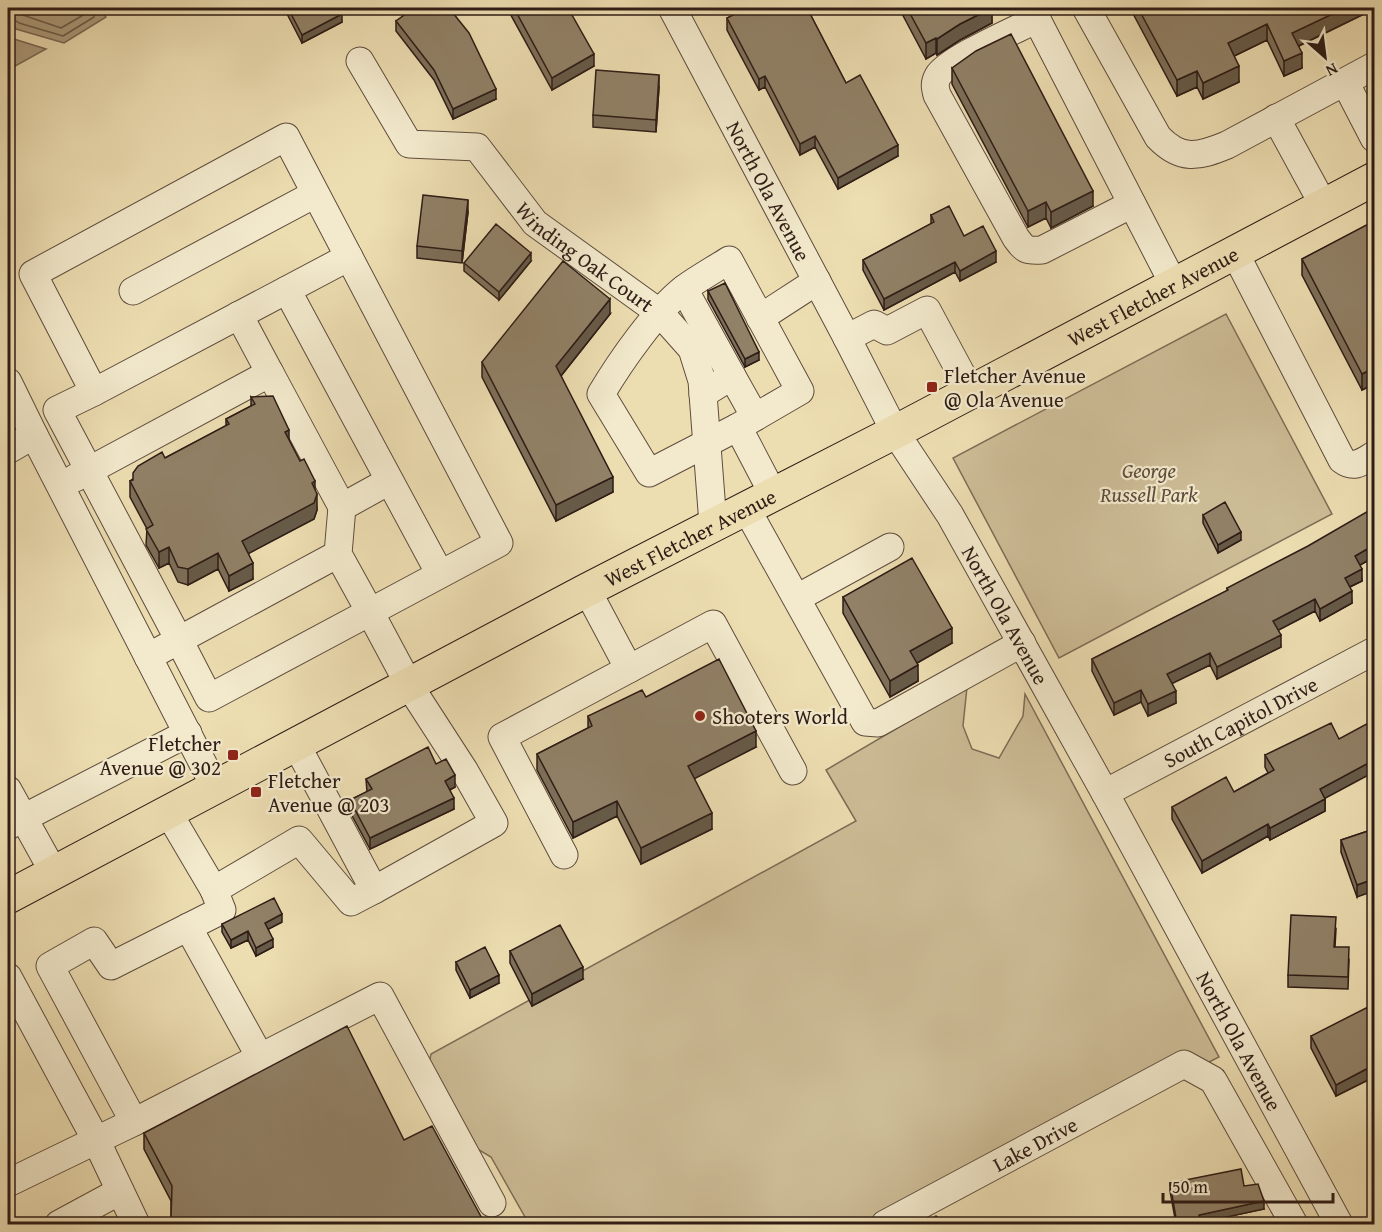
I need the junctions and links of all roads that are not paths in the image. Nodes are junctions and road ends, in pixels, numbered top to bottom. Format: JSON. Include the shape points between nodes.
{"nodes":[{"id":1,"x":672,"y":8,"type":"edge"},
{"id":2,"x":1086,"y":8,"type":"edge"},
{"id":3,"x":1034,"y":13,"type":"edge"},
{"id":4,"x":360,"y":61,"type":"dead end"},
{"id":5,"x":1374,"y":66,"type":"edge"},
{"id":6,"x":1345,"y":82,"type":"junction"},
{"id":7,"x":1276,"y":118,"type":"junction"},
{"id":8,"x":1374,"y":138,"type":"edge"},
{"id":9,"x":1374,"y":179,"type":"edge"},
{"id":10,"x":315,"y":194,"type":"junction"},
{"id":11,"x":1132,"y":204,"type":"junction"},
{"id":12,"x":1324,"y":206,"type":"junction"},
{"id":13,"x":1235,"y":253,"type":"junction"},
{"id":14,"x":348,"y":257,"type":"junction"},
{"id":15,"x":817,"y":281,"type":"junction"},
{"id":16,"x":1174,"y":285,"type":"junction"},
{"id":17,"x":684,"y":289,"type":"junction"},
{"id":18,"x":287,"y":290,"type":"junction"},
{"id":19,"x":133,"y":291,"type":"dead end"},
{"id":20,"x":660,"y":313,"type":"junction"},
{"id":21,"x":239,"y":315,"type":"junction"},
{"id":22,"x":760,"y":318,"type":"junction"},
{"id":23,"x":847,"y":338,"type":"junction"},
{"id":24,"x":270,"y":373,"type":"junction"},
{"id":25,"x":732,"y":376,"type":"junction"},
{"id":26,"x":8,"y":382,"type":"edge"},
{"id":27,"x":94,"y":392,"type":"junction"},
{"id":28,"x":971,"y":392,"type":"junction"},
{"id":29,"x":703,"y":394,"type":"junction"},
{"id":30,"x":746,"y":422,"type":"junction"},
{"id":31,"x":895,"y":432,"type":"junction"},
{"id":32,"x":34,"y":435,"type":"junction"},
{"id":33,"x":706,"y":443,"type":"junction"},
{"id":34,"x":8,"y":450,"type":"edge"},
{"id":35,"x":1374,"y":455,"type":"edge"},
{"id":36,"x":89,"y":470,"type":"junction"},
{"id":37,"x":389,"y":481,"type":"junction"},
{"id":38,"x":60,"y":486,"type":"junction"},
{"id":39,"x":759,"y":501,"type":"junction"},
{"id":40,"x":342,"y":507,"type":"junction"},
{"id":41,"x":713,"y":524,"type":"junction"},
{"id":42,"x":890,"y":547,"type":"dead end"},
{"id":43,"x":338,"y":554,"type":"junction"},
{"id":44,"x":440,"y":574,"type":"junction"},
{"id":45,"x":587,"y":590,"type":"junction"},
{"id":46,"x":797,"y":598,"type":"junction"},
{"id":47,"x":370,"y":612,"type":"junction"},
{"id":48,"x":179,"y":640,"type":"junction"},
{"id":49,"x":1022,"y":643,"type":"junction"},
{"id":50,"x":1374,"y":651,"type":"edge"},
{"id":51,"x":148,"y":657,"type":"junction"},
{"id":52,"x":629,"y":669,"type":"junction"},
{"id":53,"x":409,"y":686,"type":"junction"},
{"id":54,"x":188,"y":733,"type":"junction"},
{"id":55,"x":296,"y":744,"type":"junction"},
{"id":56,"x":793,"y":771,"type":"dead end"},
{"id":57,"x":216,"y":787,"type":"junction"},
{"id":58,"x":8,"y":790,"type":"edge"},
{"id":59,"x":1105,"y":793,"type":"junction"},
{"id":60,"x":168,"y":812,"type":"junction"},
{"id":61,"x":15,"y":822,"type":"edge"},
{"id":62,"x":564,"y":855,"type":"dead end"},
{"id":63,"x":54,"y":873,"type":"junction"},
{"id":64,"x":214,"y":890,"type":"junction"},
{"id":65,"x":374,"y":890,"type":"junction"},
{"id":66,"x":8,"y":897,"type":"edge"},
{"id":67,"x":188,"y":927,"type":"junction"},
{"id":68,"x":50,"y":966,"type":"junction"},
{"id":69,"x":10,"y":982,"type":"edge"},
{"id":70,"x":260,"y":1057,"type":"junction"},
{"id":71,"x":134,"y":1122,"type":"junction"},
{"id":72,"x":96,"y":1140,"type":"junction"},
{"id":73,"x":8,"y":1183,"type":"edge"},
{"id":74,"x":120,"y":1191,"type":"junction"},
{"id":75,"x":492,"y":1203,"type":"dead end"},
{"id":76,"x":1290,"y":1223,"type":"edge"},
{"id":77,"x":60,"y":1224,"type":"edge"},
{"id":78,"x":136,"y":1224,"type":"edge"},
{"id":79,"x":885,"y":1224,"type":"edge"},
{"id":80,"x":1339,"y":1224,"type":"edge"}],
"edges":[{"from":1,"to":15,"type":"street","name":"North Ola Avenue"},
{"from":2,"to":7,"type":"street","via":[[1149,123],[1172,149],[1192,155],[1208,153]]},
{"from":3,"to":11,"type":"street"},
{"from":3,"to":11,"type":"street","via":[[952,63],[934,84],[937,94],[1016,238],[1029,251],[1042,250]]},
{"from":4,"to":20,"type":"street","name":"Winding Oak Court","via":[[409,144],[477,147],[535,223]]},
{"from":5,"to":6,"type":"street"},
{"from":6,"to":7,"type":"street"},
{"from":6,"to":8,"type":"street"},
{"from":7,"to":12,"type":"street"},
{"from":9,"to":12,"type":"main road","name":"West Fletcher Avenue"},
{"from":10,"to":14,"type":"street"},
{"from":10,"to":19,"type":"street"},
{"from":10,"to":27,"type":"street","via":[[285,137],[33,274]]},
{"from":11,"to":16,"type":"street"},
{"from":12,"to":13,"type":"main road","name":"West Fletcher Avenue"},
{"from":13,"to":16,"type":"main road","name":"West Fletcher Avenue"},
{"from":13,"to":35,"type":"street","via":[[1342,460],[1356,465]]},
{"from":14,"to":18,"type":"street"},
{"from":14,"to":44,"type":"street","via":[[499,543]]},
{"from":15,"to":22,"type":"street"},
{"from":15,"to":23,"type":"street","name":"North Ola Avenue"},
{"from":16,"to":28,"type":"main road","name":"West Fletcher Avenue"},
{"from":17,"to":20,"type":"street"},
{"from":17,"to":22,"type":"street","via":[[729,260]]},
{"from":17,"to":25,"type":"street"},
{"from":18,"to":21,"type":"street"},
{"from":18,"to":37,"type":"street"},
{"from":20,"to":29,"type":"street","name":"Winding Oak Court","via":[[692,349]]},
{"from":20,"to":33,"type":"street","via":[[601,394],[649,473]]},
{"from":21,"to":24,"type":"street"},
{"from":21,"to":27,"type":"street"},
{"from":22,"to":30,"type":"street","via":[[800,391]]},
{"from":23,"to":28,"type":"street","via":[[874,324],[887,331],[927,310]]},
{"from":23,"to":31,"type":"street","name":"North Ola Avenue"},
{"from":24,"to":36,"type":"street"},
{"from":24,"to":40,"type":"street"},
{"from":25,"to":29,"type":"street"},
{"from":25,"to":30,"type":"street"},
{"from":26,"to":32,"type":"street"},
{"from":27,"to":36,"type":"street","via":[[57,411]]},
{"from":28,"to":31,"type":"main road","name":"West Fletcher Avenue"},
{"from":29,"to":33,"type":"street","name":"Winding Oak Court"},
{"from":30,"to":33,"type":"street"},
{"from":30,"to":39,"type":"street"},
{"from":31,"to":39,"type":"main road","name":"West Fletcher Avenue"},
{"from":31,"to":49,"type":"street","name":"North Ola Avenue","via":[[950,515]]},
{"from":32,"to":34,"type":"street"},
{"from":32,"to":38,"type":"street"},
{"from":33,"to":41,"type":"street","name":"Winding Oak Court"},
{"from":36,"to":38,"type":"street"},
{"from":36,"to":48,"type":"street"},
{"from":37,"to":40,"type":"street"},
{"from":37,"to":44,"type":"street"},
{"from":38,"to":51,"type":"street"},
{"from":39,"to":41,"type":"main road","name":"West Fletcher Avenue"},
{"from":39,"to":46,"type":"street"},
{"from":40,"to":43,"type":"street"},
{"from":41,"to":45,"type":"main road","name":"West Fletcher Avenue"},
{"from":42,"to":46,"type":"street"},
{"from":43,"to":47,"type":"street"},
{"from":43,"to":48,"type":"street"},
{"from":44,"to":47,"type":"street"},
{"from":45,"to":52,"type":"street"},
{"from":45,"to":53,"type":"main road","name":"West Fletcher Avenue"},
{"from":46,"to":49,"type":"street","via":[[866,722],[878,723]]},
{"from":47,"to":48,"type":"street","via":[[209,698]]},
{"from":47,"to":53,"type":"street"},
{"from":48,"to":51,"type":"street"},
{"from":49,"to":59,"type":"street","name":"North Ola Avenue"},
{"from":50,"to":59,"type":"street","name":"South Capitol Drive"},
{"from":51,"to":54,"type":"street"},
{"from":52,"to":56,"type":"street","via":[[713,624]]},
{"from":52,"to":62,"type":"street","via":[[502,737]]},
{"from":53,"to":55,"type":"main road","name":"West Fletcher Avenue"},
{"from":53,"to":65,"type":"street","via":[[465,770],[494,824]]},
{"from":54,"to":57,"type":"street"},
{"from":54,"to":61,"type":"street"},
{"from":55,"to":57,"type":"main road","name":"West Fletcher Avenue"},
{"from":55,"to":65,"type":"street"},
{"from":57,"to":60,"type":"main road","name":"West Fletcher Avenue"},
{"from":58,"to":61,"type":"street"},
{"from":59,"to":80,"type":"street","name":"North Ola Avenue"},
{"from":60,"to":63,"type":"main road","name":"West Fletcher Avenue"},
{"from":60,"to":64,"type":"street"},
{"from":61,"to":63,"type":"street"},
{"from":63,"to":66,"type":"main road","name":"West Fletcher Avenue"},
{"from":64,"to":65,"type":"street","via":[[299,840],[351,902]]},
{"from":64,"to":67,"type":"street","via":[[222,910]]},
{"from":67,"to":68,"type":"street","via":[[111,966],[94,940]]},
{"from":67,"to":70,"type":"street"},
{"from":68,"to":69,"type":"street"},
{"from":68,"to":71,"type":"street"},
{"from":69,"to":72,"type":"street"},
{"from":70,"to":71,"type":"street"},
{"from":70,"to":75,"type":"street","via":[[380,996]]},
{"from":71,"to":72,"type":"street"},
{"from":72,"to":73,"type":"street"},
{"from":72,"to":74,"type":"street"},
{"from":74,"to":77,"type":"street"},
{"from":74,"to":78,"type":"street"},
{"from":76,"to":79,"type":"street","name":"Lake Drive","via":[[1213,1080],[1184,1064]]}]}
